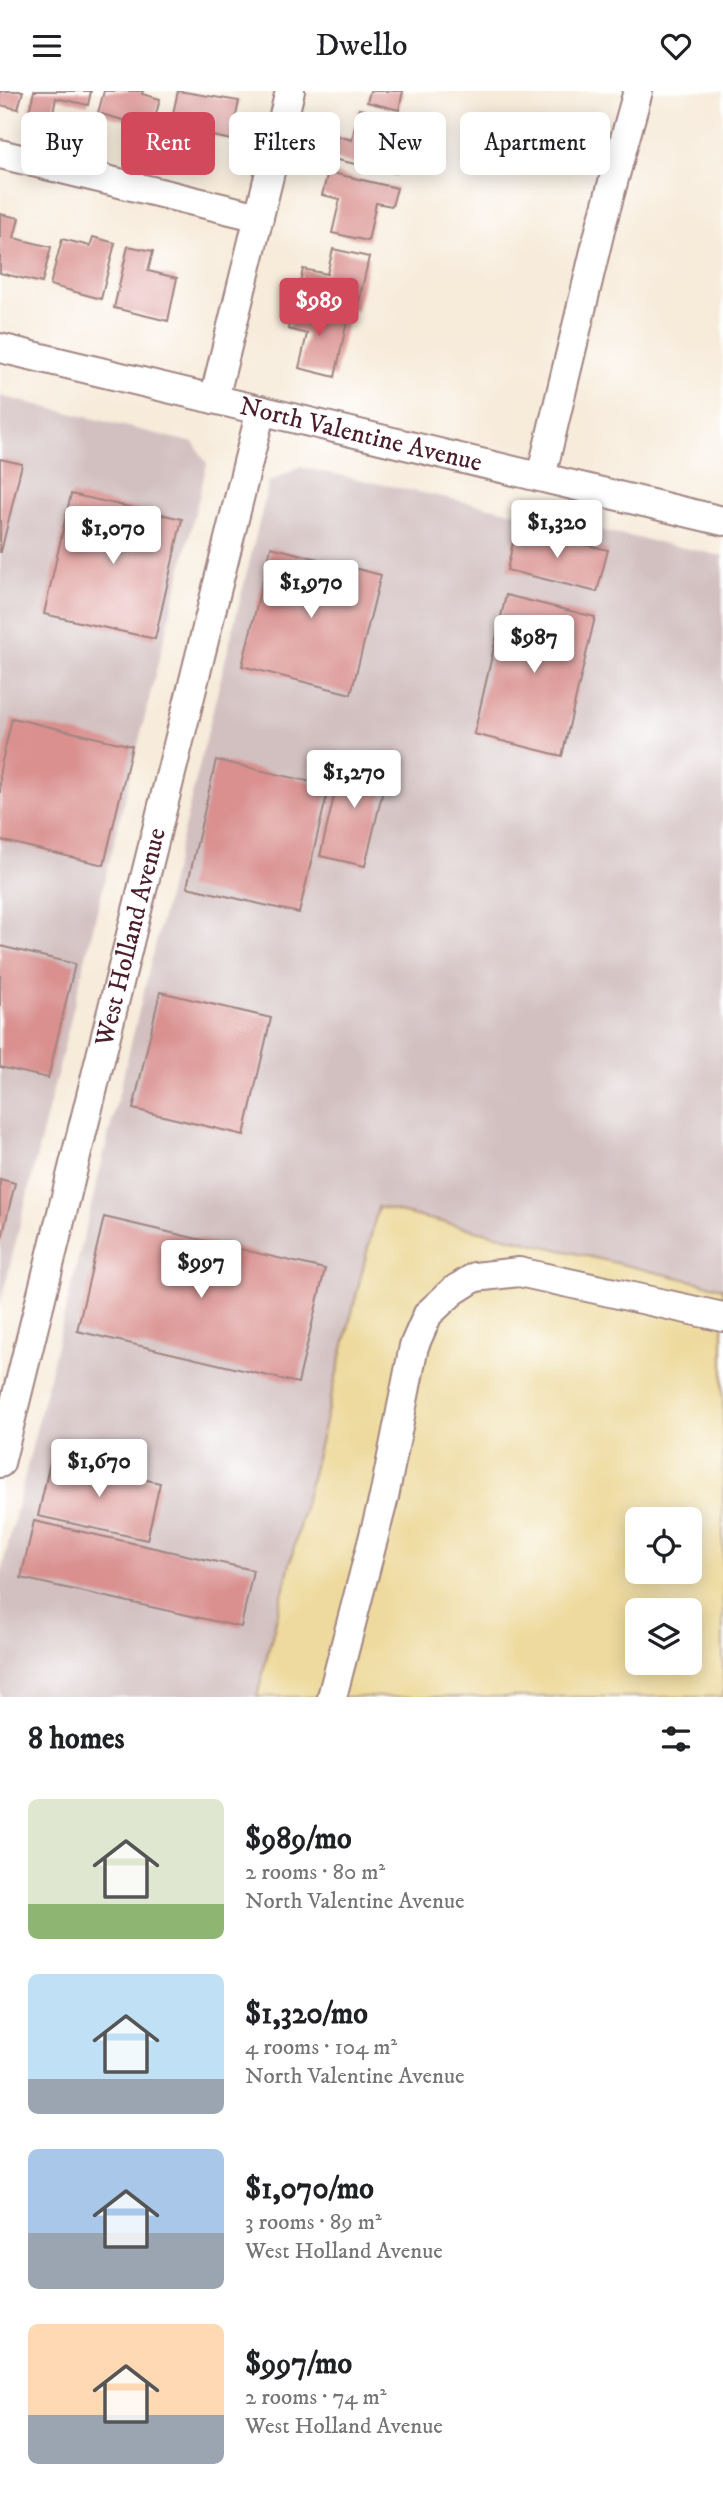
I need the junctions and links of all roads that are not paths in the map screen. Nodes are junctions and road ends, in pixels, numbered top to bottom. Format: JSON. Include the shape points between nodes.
{"nodes":[{"id":1,"x":290,"y":91,"type":"edge"},
{"id":2,"x":638,"y":91,"type":"edge"},
{"id":3,"x":0,"y":155,"type":"edge"},
{"id":4,"x":259,"y":217,"type":"junction"},
{"id":5,"x":0,"y":348,"type":"edge"},
{"id":6,"x":214,"y":399,"type":"junction"},
{"id":7,"x":261,"y":410,"type":"junction"},
{"id":8,"x":541,"y":477,"type":"junction"},
{"id":9,"x":723,"y":521,"type":"edge"},
{"id":10,"x":723,"y":1317,"type":"edge"},
{"id":11,"x":2,"y":1450,"type":"edge"},
{"id":12,"x":332,"y":1697,"type":"edge"}],
"edges":[{"from":1,"to":4,"type":"street"},
{"from":2,"to":8,"type":"street"},
{"from":3,"to":4,"type":"street"},
{"from":4,"to":6,"type":"street"},
{"from":5,"to":6,"type":"street","name":"North Valentine Avenue"},
{"from":6,"to":7,"type":"street","name":"North Valentine Avenue"},
{"from":7,"to":8,"type":"street","name":"North Valentine Avenue"},
{"from":7,"to":11,"type":"street","name":"West Holland Avenue"},
{"from":8,"to":9,"type":"street","name":"North Valentine Avenue"},
{"from":10,"to":12,"type":"street","via":[[519,1272],[475,1277],[428,1314],[414,1346],[384,1497]]}]}
